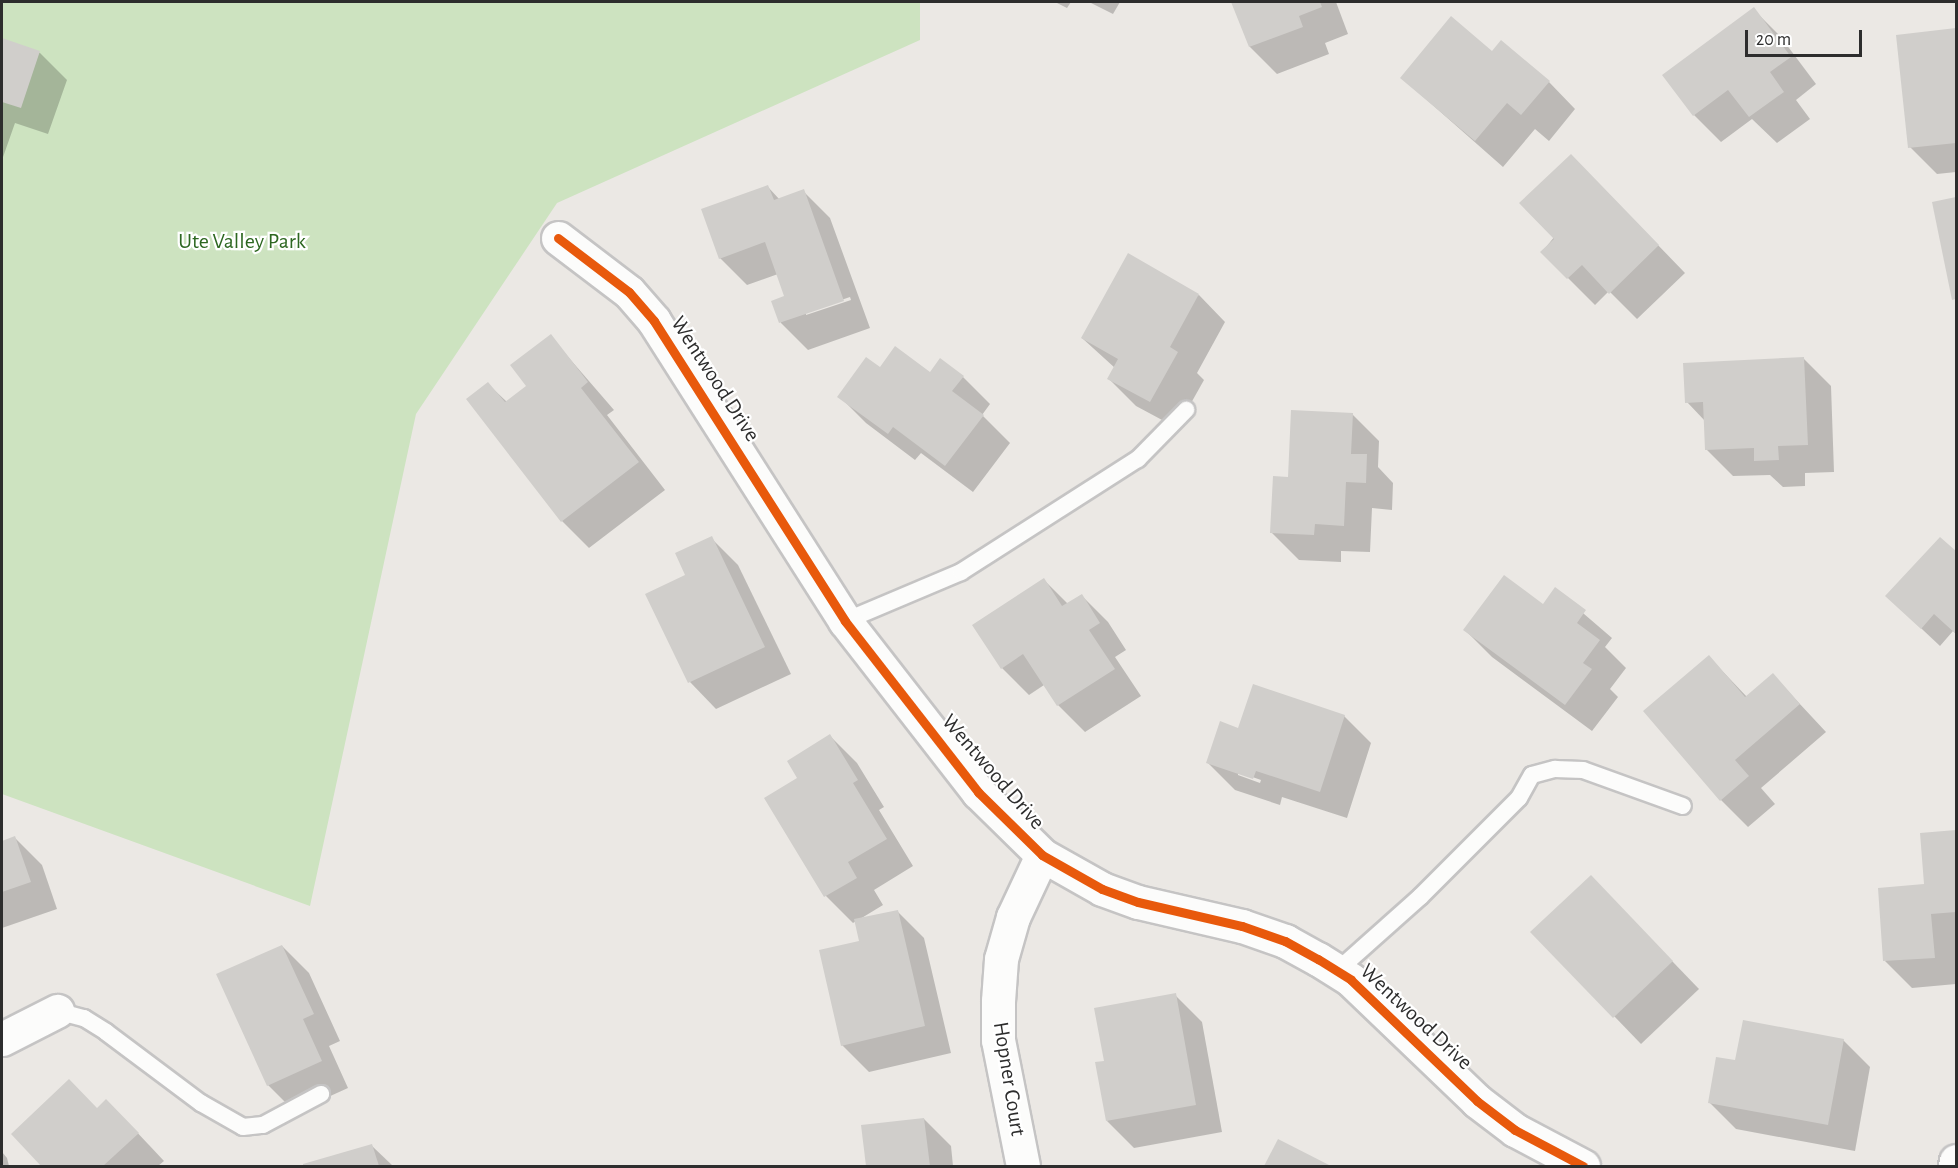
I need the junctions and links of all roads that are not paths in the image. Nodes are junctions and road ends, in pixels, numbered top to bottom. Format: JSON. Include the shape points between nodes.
{"nodes":[{"id":1,"x":558,"y":238,"type":"dead end"},
{"id":2,"x":1186,"y":410,"type":"dead end"},
{"id":3,"x":845,"y":621,"type":"junction"},
{"id":4,"x":1683,"y":806,"type":"dead end"},
{"id":5,"x":1042,"y":855,"type":"junction"},
{"id":6,"x":1337,"y":971,"type":"junction"},
{"id":7,"x":57,"y":1011,"type":"joint"},
{"id":8,"x":2,"y":1039,"type":"edge"},
{"id":9,"x":321,"y":1094,"type":"dead end"},
{"id":10,"x":1956,"y":1161,"type":"edge"},
{"id":11,"x":1023,"y":1167,"type":"edge"},
{"id":12,"x":1583,"y":1167,"type":"edge"},
{"id":13,"x":1955,"y":1167,"type":"edge"}],
"edges":[{"from":1,"to":3,"type":"street","name":"Wentwood Drive","via":[[629,292],[654,321]]},
{"from":2,"to":3,"type":"lane","via":[[1138,459],[970,566]]},
{"from":3,"to":5,"type":"street","name":"Wentwood Drive","via":[[978,792]]},
{"from":4,"to":6,"type":"lane","via":[[1582,770],[1555,769],[1532,775],[1519,798]]},
{"from":5,"to":6,"type":"street","name":"Wentwood Drive","via":[[1102,889],[1286,941]]},
{"from":5,"to":11,"type":"street","name":"Hopner Court","via":[[1013,917],[1000,960],[998,1040]]},
{"from":6,"to":12,"type":"street","name":"Wentwood Drive","via":[[1477,1101],[1515,1130]]},
{"from":7,"to":8,"type":"street"},
{"from":7,"to":9,"type":"lane","via":[[84,1018],[201,1103],[243,1127],[263,1125]]},
{"from":10,"to":13,"type":"street"}]}
